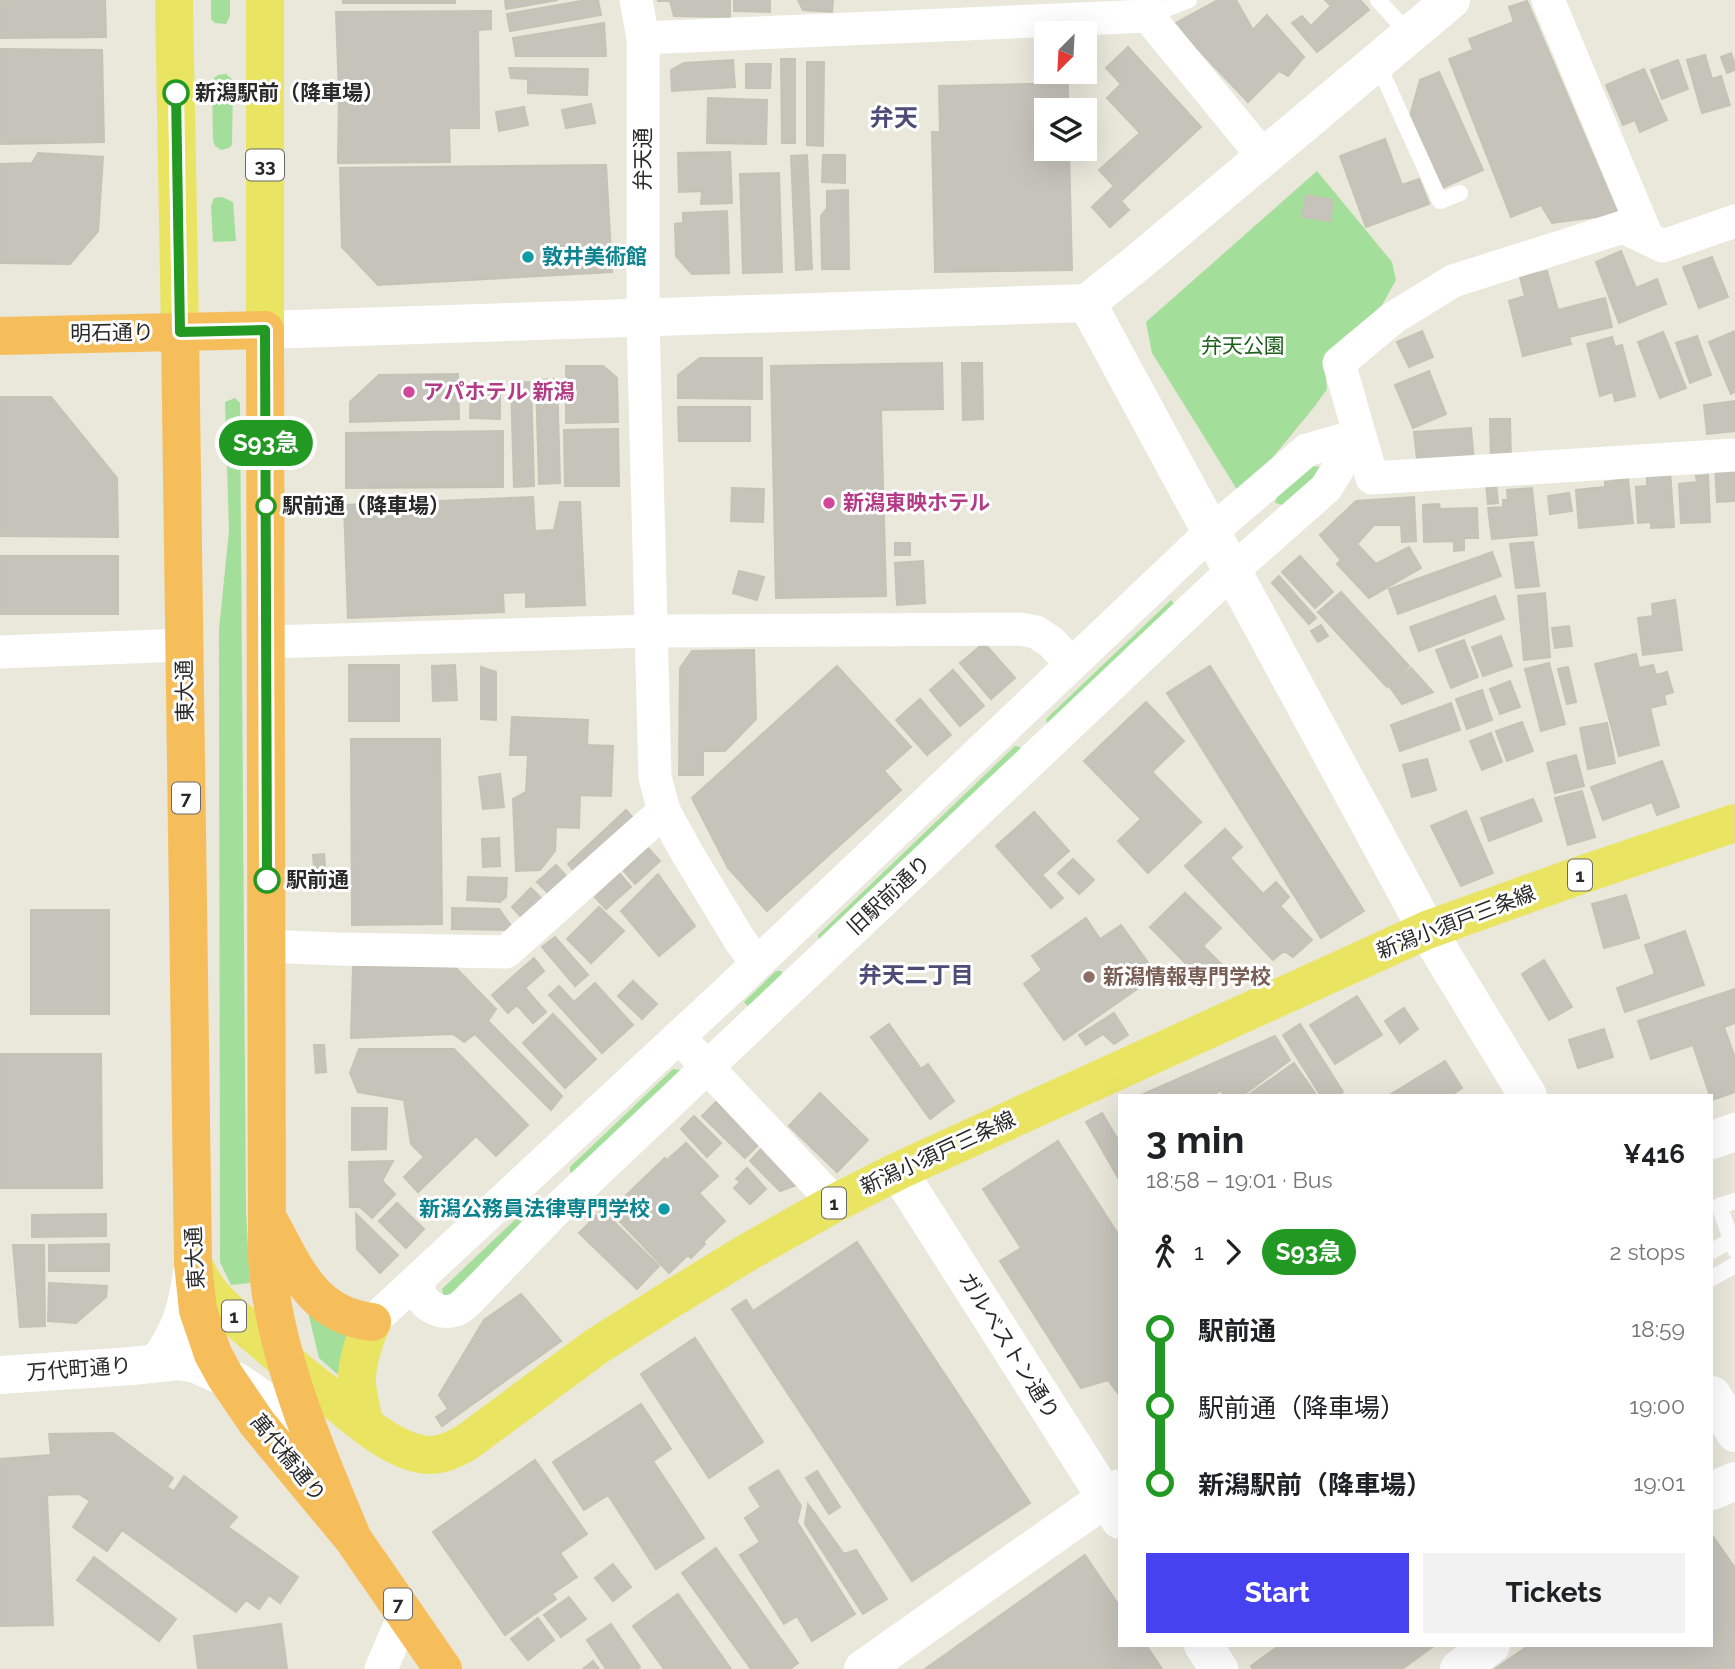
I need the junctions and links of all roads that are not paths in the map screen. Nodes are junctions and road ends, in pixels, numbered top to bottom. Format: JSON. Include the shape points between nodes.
{"nodes":[{"id":1,"x":174,"y":0,"type":"edge"},
{"id":2,"x":265,"y":0,"type":"edge"},
{"id":3,"x":636,"y":0,"type":"edge"},
{"id":4,"x":1189,"y":0,"type":"edge"},
{"id":5,"x":1378,"y":0,"type":"edge"},
{"id":6,"x":1451,"y":0,"type":"edge"},
{"id":7,"x":1548,"y":0,"type":"edge"},
{"id":8,"x":1148,"y":8,"type":"edge"},
{"id":9,"x":1410,"y":35,"type":"junction"},
{"id":10,"x":643,"y":38,"type":"junction"},
{"id":11,"x":1377,"y":62,"type":"junction"},
{"id":12,"x":1263,"y":156,"type":"junction"},
{"id":13,"x":1460,"y":193,"type":"dead end"},
{"id":14,"x":1735,"y":221,"type":"edge"},
{"id":15,"x":1648,"y":239,"type":"junction"},
{"id":16,"x":1087,"y":303,"type":"junction"},
{"id":17,"x":643,"y":319,"type":"junction"},
{"id":18,"x":265,"y":330,"type":"junction"},
{"id":19,"x":180,"y":332,"type":"junction"},
{"id":20,"x":0,"y":336,"type":"edge"},
{"id":21,"x":1359,"y":435,"type":"junction"},
{"id":22,"x":1735,"y":454,"type":"edge"},
{"id":23,"x":1211,"y":533,"type":"junction"},
{"id":24,"x":1232,"y":571,"type":"junction"},
{"id":25,"x":652,"y":631,"type":"junction"},
{"id":26,"x":266,"y":642,"type":"junction"},
{"id":27,"x":184,"y":645,"type":"junction"},
{"id":28,"x":0,"y":652,"type":"edge"},
{"id":29,"x":1072,"y":664,"type":"junction"},
{"id":30,"x":664,"y":811,"type":"junction"},
{"id":31,"x":1735,"y":823,"type":"edge"},
{"id":32,"x":1427,"y":930,"type":"junction"},
{"id":33,"x":267,"y":946,"type":"junction"},
{"id":34,"x":768,"y":953,"type":"junction"},
{"id":35,"x":808,"y":972,"type":"junction"},
{"id":36,"x":678,"y":1037,"type":"junction"},
{"id":37,"x":708,"y":1068,"type":"junction"},
{"id":38,"x":1527,"y":1094,"type":"edge"},
{"id":39,"x":1735,"y":1132,"type":"edge"},
{"id":40,"x":1713,"y":1140,"type":"edge"},
{"id":41,"x":898,"y":1171,"type":"junction"},
{"id":42,"x":1735,"y":1200,"type":"edge"},
{"id":43,"x":835,"y":1203,"type":"junction"},
{"id":44,"x":266,"y":1216,"type":"junction"},
{"id":45,"x":1733,"y":1245,"type":"edge"},
{"id":46,"x":1713,"y":1251,"type":"edge"},
{"id":47,"x":193,"y":1263,"type":"junction"},
{"id":48,"x":1735,"y":1265,"type":"edge"},
{"id":49,"x":421,"y":1277,"type":"junction"},
{"id":50,"x":1713,"y":1277,"type":"edge"},
{"id":51,"x":372,"y":1322,"type":"junction"},
{"id":52,"x":286,"y":1361,"type":"junction"},
{"id":53,"x":157,"y":1363,"type":"junction"},
{"id":54,"x":0,"y":1375,"type":"edge"},
{"id":55,"x":225,"y":1376,"type":"junction"},
{"id":56,"x":1713,"y":1397,"type":"edge"},
{"id":57,"x":257,"y":1423,"type":"junction"},
{"id":58,"x":364,"y":1424,"type":"junction"},
{"id":59,"x":1735,"y":1433,"type":"edge"},
{"id":60,"x":320,"y":1461,"type":"junction"},
{"id":61,"x":1735,"y":1481,"type":"edge"},
{"id":62,"x":1713,"y":1491,"type":"edge"},
{"id":63,"x":1115,"y":1502,"type":"edge"},
{"id":64,"x":353,"y":1539,"type":"junction"},
{"id":65,"x":405,"y":1613,"type":"junction"},
{"id":66,"x":1204,"y":1647,"type":"edge"},
{"id":67,"x":1489,"y":1647,"type":"edge"},
{"id":68,"x":381,"y":1669,"type":"edge"},
{"id":69,"x":443,"y":1669,"type":"edge"},
{"id":70,"x":863,"y":1669,"type":"edge"},
{"id":71,"x":1219,"y":1669,"type":"edge"},
{"id":72,"x":1459,"y":1669,"type":"edge"}],
"edges":[{"from":1,"to":19,"type":"main road","name":"東大通"},
{"from":2,"to":18,"type":"main road","number":"33"},
{"from":3,"to":10,"type":"street","name":"弁天通"},
{"from":4,"to":8,"type":"lane"},
{"from":5,"to":9,"type":"lane"},
{"from":6,"to":9,"type":"street"},
{"from":7,"to":15,"type":"street"},
{"from":8,"to":10,"type":"street"},
{"from":8,"to":12,"type":"street"},
{"from":9,"to":11,"type":"street"},
{"from":10,"to":17,"type":"street","name":"弁天通"},
{"from":11,"to":12,"type":"street"},
{"from":11,"to":13,"type":"lane","via":[[1440,201]]},
{"from":12,"to":16,"type":"street"},
{"from":14,"to":15,"type":"street","via":[[1663,246]]},
{"from":15,"to":21,"type":"street","via":[[1623,227],[1610,231],[1453,281],[1393,318],[1339,363]]},
{"from":16,"to":17,"type":"street"},
{"from":16,"to":23,"type":"street"},
{"from":17,"to":18,"type":"street"},
{"from":17,"to":25,"type":"street","name":"弁天通"},
{"from":18,"to":19,"type":"highway","name":"明石通り"},
{"from":18,"to":26,"type":"highway","number":"7"},
{"from":19,"to":20,"type":"highway","name":"明石通り"},
{"from":19,"to":27,"type":"highway","name":"東大通","number":"7"},
{"from":21,"to":22,"type":"street","via":[[1372,478]]},
{"from":21,"to":23,"type":"street","via":[[1307,450]]},
{"from":21,"to":24,"type":"street","name":"旧駅前通り","via":[[1326,488]]},
{"from":23,"to":24,"type":"street"},
{"from":23,"to":29,"type":"street"},
{"from":24,"to":32,"type":"street"},
{"from":24,"to":35,"type":"street","name":"旧駅前通り"},
{"from":25,"to":26,"type":"street"},
{"from":25,"to":29,"type":"street","via":[[1020,629],[1051,642]]},
{"from":25,"to":30,"type":"street","name":"弁天通","via":[[655,777]]},
{"from":26,"to":33,"type":"highway","number":"7"},
{"from":27,"to":28,"type":"street"},
{"from":27,"to":47,"type":"highway","name":"東大通","number":"7"},
{"from":29,"to":34,"type":"street"},
{"from":30,"to":33,"type":"street","via":[[506,952]]},
{"from":30,"to":34,"type":"street","name":"弁天通","via":[[741,942]]},
{"from":31,"to":32,"type":"main road","name":"新潟小須戸三条線","number":"1"},
{"from":32,"to":38,"type":"street"},
{"from":32,"to":41,"type":"main road","name":"新潟小須戸三条線","number":"1"},
{"from":33,"to":44,"type":"highway","number":"7"},
{"from":34,"to":35,"type":"street","name":"弁天通"},
{"from":34,"to":36,"type":"street"},
{"from":35,"to":37,"type":"street","name":"旧駅前通り"},
{"from":36,"to":37,"type":"street"},
{"from":36,"to":49,"type":"street"},
{"from":37,"to":43,"type":"street"},
{"from":37,"to":49,"type":"street","name":"旧駅前通り","via":[[552,1214],[465,1304],[454,1310],[433,1308],[423,1300]]},
{"from":39,"to":40,"type":"street"},
{"from":41,"to":43,"type":"main road","name":"新潟小須戸三条線","number":"1"},
{"from":41,"to":63,"type":"street","name":"ガルベストン通り"},
{"from":42,"to":45,"type":"lane","via":[[1719,1206]]},
{"from":43,"to":58,"type":"main road","name":"新潟小須戸三条線","number":"1","via":[[597,1346],[453,1450],[438,1455],[408,1451]]},
{"from":44,"to":51,"type":"highway","via":[[313,1293],[341,1315]]},
{"from":44,"to":52,"type":"highway","number":"7","via":[[271,1294]]},
{"from":45,"to":46,"type":"lane"},
{"from":47,"to":52,"type":"main road","name":"新潟小須戸三条線","number":"1","via":[[217,1300]]},
{"from":47,"to":53,"type":"street","name":"万代町通り","via":[[184,1315]]},
{"from":47,"to":55,"type":"highway","name":"東大通","number":"7","via":[[198,1310]]},
{"from":48,"to":50,"type":"lane"},
{"from":49,"to":51,"type":"street"},
{"from":51,"to":58,"type":"main road","via":[[357,1382]]},
{"from":52,"to":58,"type":"main road","name":"新潟小須戸三条線","number":"1"},
{"from":52,"to":60,"type":"highway","name":"萬代橋通り","number":"7"},
{"from":53,"to":54,"type":"street","name":"万代町通り"},
{"from":53,"to":55,"type":"street","via":[[196,1364]]},
{"from":53,"to":57,"type":"street","name":"万代町通り","via":[[207,1385]]},
{"from":55,"to":57,"type":"highway","name":"萬代橋通り","number":"7"},
{"from":55,"to":60,"type":"street","via":[[290,1421]]},
{"from":56,"to":59,"type":"street"},
{"from":57,"to":64,"type":"highway","name":"萬代橋通り","number":"7"},
{"from":60,"to":64,"type":"highway","name":"萬代橋通り","number":"7"},
{"from":61,"to":62,"type":"street"},
{"from":63,"to":70,"type":"street"},
{"from":64,"to":65,"type":"highway","name":"萬代橋通り","number":"7"},
{"from":65,"to":68,"type":"street"},
{"from":65,"to":69,"type":"highway","name":"萬代橋通り","number":"7"},
{"from":66,"to":71,"type":"street"},
{"from":67,"to":72,"type":"street"}]}
